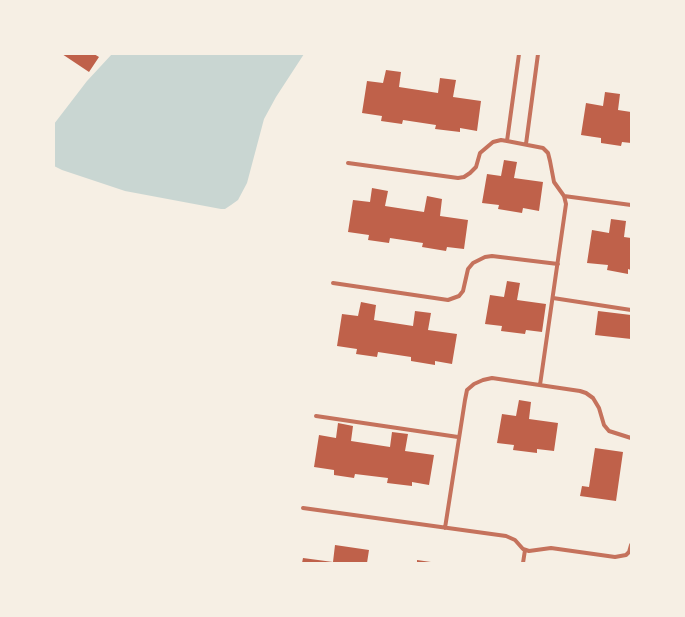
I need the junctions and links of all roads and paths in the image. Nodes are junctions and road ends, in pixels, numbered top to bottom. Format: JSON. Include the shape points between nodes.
{"nodes":[{"id":1,"x":519,"y":54,"type":"edge"},
{"id":2,"x":538,"y":54,"type":"edge"},
{"id":3,"x":507,"y":141,"type":"junction"},
{"id":4,"x":526,"y":144,"type":"junction"},
{"id":5,"x":348,"y":163,"type":"dead end"},
{"id":6,"x":564,"y":196,"type":"junction"},
{"id":7,"x":631,"y":206,"type":"edge"},
{"id":8,"x":558,"y":264,"type":"junction"},
{"id":9,"x":333,"y":283,"type":"dead end"},
{"id":10,"x":553,"y":298,"type":"junction"},
{"id":11,"x":631,"y":310,"type":"edge"},
{"id":12,"x":540,"y":385,"type":"junction"},
{"id":13,"x":316,"y":416,"type":"dead end"},
{"id":14,"x":458,"y":437,"type":"junction"},
{"id":15,"x":631,"y":438,"type":"edge"},
{"id":16,"x":303,"y":508,"type":"dead end"},
{"id":17,"x":444,"y":528,"type":"junction"},
{"id":18,"x":631,"y":545,"type":"edge"},
{"id":19,"x":525,"y":550,"type":"junction"},
{"id":20,"x":523,"y":563,"type":"edge"}],
"edges":[{"from":1,"to":3,"type":"lane"},
{"from":2,"to":4,"type":"lane"},
{"from":3,"to":4,"type":"lane"},
{"from":3,"to":5,"type":"lane","via":[[493,142],[486,147],[480,153],[476,167],[464,178]]},
{"from":4,"to":6,"type":"lane","via":[[543,148],[548,153],[554,182]]},
{"from":6,"to":7,"type":"lane"},
{"from":6,"to":8,"type":"lane","via":[[566,212]]},
{"from":8,"to":9,"type":"lane","via":[[485,257],[468,269],[459,296],[448,300]]},
{"from":8,"to":10,"type":"lane"},
{"from":10,"to":11,"type":"lane"},
{"from":10,"to":12,"type":"lane"},
{"from":12,"to":14,"type":"lane","via":[[492,378],[474,384],[468,390]]},
{"from":12,"to":15,"type":"lane","via":[[586,393],[593,398],[609,431]]},
{"from":13,"to":14,"type":"lane"},
{"from":14,"to":17,"type":"lane"},
{"from":16,"to":17,"type":"lane"},
{"from":17,"to":19,"type":"lane","via":[[506,536]]},
{"from":18,"to":19,"type":"lane","via":[[626,555],[615,557],[551,548]]},
{"from":19,"to":20,"type":"lane"}]}
